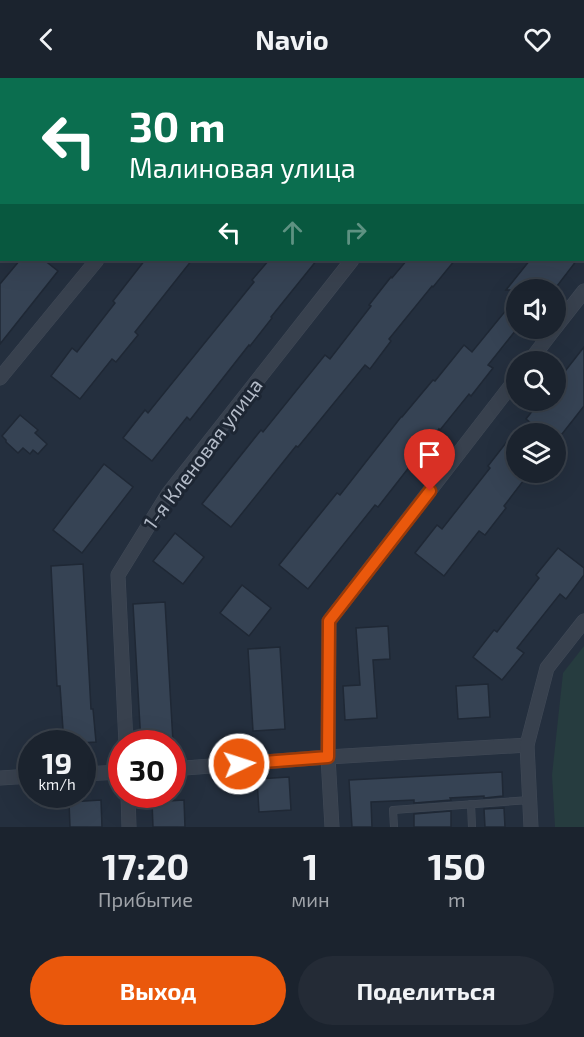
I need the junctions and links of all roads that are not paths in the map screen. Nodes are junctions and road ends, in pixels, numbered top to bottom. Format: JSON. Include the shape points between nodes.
{"nodes":[{"id":1,"x":96,"y":261,"type":"edge"},
{"id":2,"x":351,"y":261,"type":"edge"},
{"id":3,"x":584,"y":291,"type":"edge"},
{"id":4,"x":566,"y":314,"type":"edge"},
{"id":5,"x":547,"y":339,"type":"edge"},
{"id":6,"x":537,"y":351,"type":"edge"},
{"id":7,"x":0,"y":378,"type":"edge"},
{"id":8,"x":506,"y":392,"type":"edge"},
{"id":9,"x":584,"y":621,"type":"edge"},
{"id":10,"x":125,"y":730,"type":"edge"},
{"id":11,"x":527,"y":745,"type":"junction"},
{"id":12,"x":328,"y":757,"type":"junction"},
{"id":13,"x":186,"y":768,"type":"edge"},
{"id":14,"x":18,"y":776,"type":"edge"},
{"id":15,"x":0,"y":777,"type":"edge"},
{"id":16,"x":530,"y":800,"type":"junction"},
{"id":17,"x":471,"y":804,"type":"junction"},
{"id":18,"x":128,"y":808,"type":"edge"},
{"id":19,"x":129,"y":827,"type":"edge"},
{"id":20,"x":332,"y":827,"type":"edge"},
{"id":21,"x":394,"y":827,"type":"edge"},
{"id":22,"x":472,"y":827,"type":"edge"},
{"id":23,"x":531,"y":827,"type":"edge"}],
"edges":[{"from":1,"to":7,"type":"street"},
{"from":2,"to":10,"type":"street","name":"1-я Кленовая улица","via":[[168,494],[117,575]]},
{"from":3,"to":4,"type":"street"},
{"from":5,"to":6,"type":"street"},
{"from":8,"to":12,"type":"street","via":[[329,621]]},
{"from":9,"to":11,"type":"street","via":[[546,668]]},
{"from":11,"to":12,"type":"street"},
{"from":11,"to":16,"type":"street"},
{"from":12,"to":13,"type":"street"},
{"from":12,"to":20,"type":"street"},
{"from":14,"to":15,"type":"street"},
{"from":16,"to":17,"type":"lane"},
{"from":16,"to":23,"type":"street"},
{"from":17,"to":21,"type":"lane","via":[[393,810]]},
{"from":17,"to":22,"type":"lane"},
{"from":18,"to":19,"type":"street"}]}
